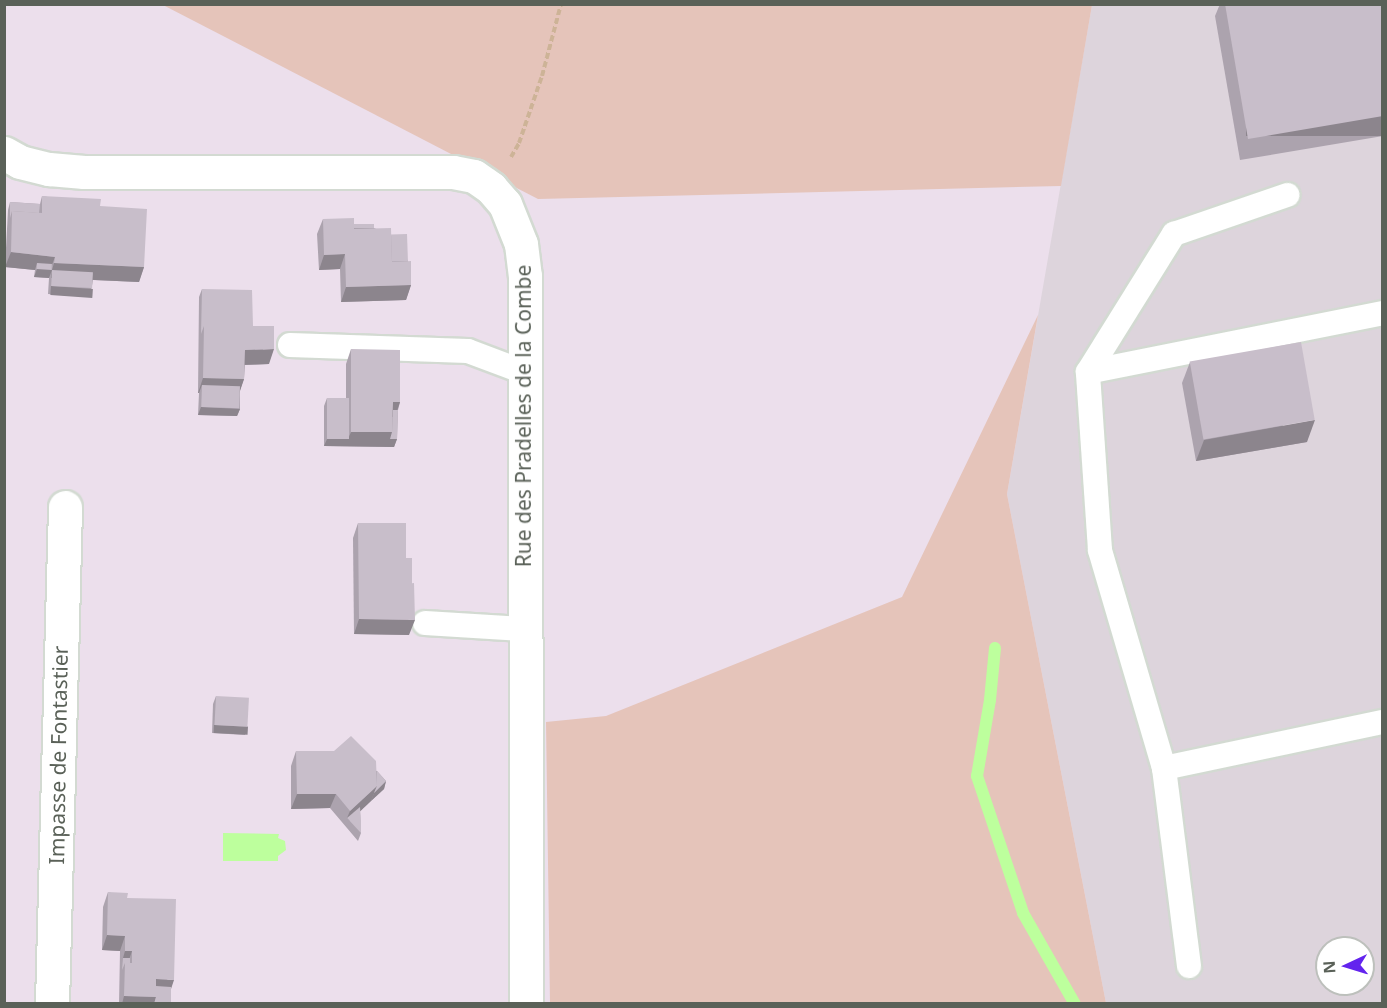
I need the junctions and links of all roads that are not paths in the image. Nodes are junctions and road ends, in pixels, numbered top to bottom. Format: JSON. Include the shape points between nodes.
{"nodes":[{"id":1,"x":4,"y":153,"type":"edge"},
{"id":2,"x":1287,"y":195,"type":"dead end"},
{"id":3,"x":1383,"y":314,"type":"edge"},
{"id":4,"x":290,"y":345,"type":"dead end"},
{"id":5,"x":524,"y":372,"type":"junction"},
{"id":6,"x":1088,"y":372,"type":"junction"},
{"id":7,"x":65,"y":507,"type":"dead end"},
{"id":8,"x":425,"y":623,"type":"dead end"},
{"id":9,"x":524,"y":629,"type":"junction"},
{"id":10,"x":1383,"y":722,"type":"edge"},
{"id":11,"x":1164,"y":768,"type":"junction"},
{"id":12,"x":1189,"y":966,"type":"dead end"},
{"id":13,"x":52,"y":1004,"type":"edge"},
{"id":14,"x":526,"y":1004,"type":"edge"}],
"edges":[{"from":1,"to":5,"type":"street","name":"Rue des Pradelles de la Combe","via":[[20,162],[49,169],[84,172],[453,172],[474,176],[506,204],[521,244],[525,276]]},
{"from":2,"to":6,"type":"lane","via":[[1174,234]]},
{"from":3,"to":6,"type":"lane"},
{"from":4,"to":5,"type":"lane","via":[[468,351]]},
{"from":5,"to":9,"type":"street","name":"Rue des Pradelles de la Combe"},
{"from":6,"to":11,"type":"lane","via":[[1100,550]]},
{"from":7,"to":13,"type":"street","name":"Impasse de Fontastier"},
{"from":8,"to":9,"type":"lane"},
{"from":9,"to":14,"type":"street","name":"Rue des Pradelles de la Combe"},
{"from":10,"to":11,"type":"lane"},
{"from":11,"to":12,"type":"lane"}]}
